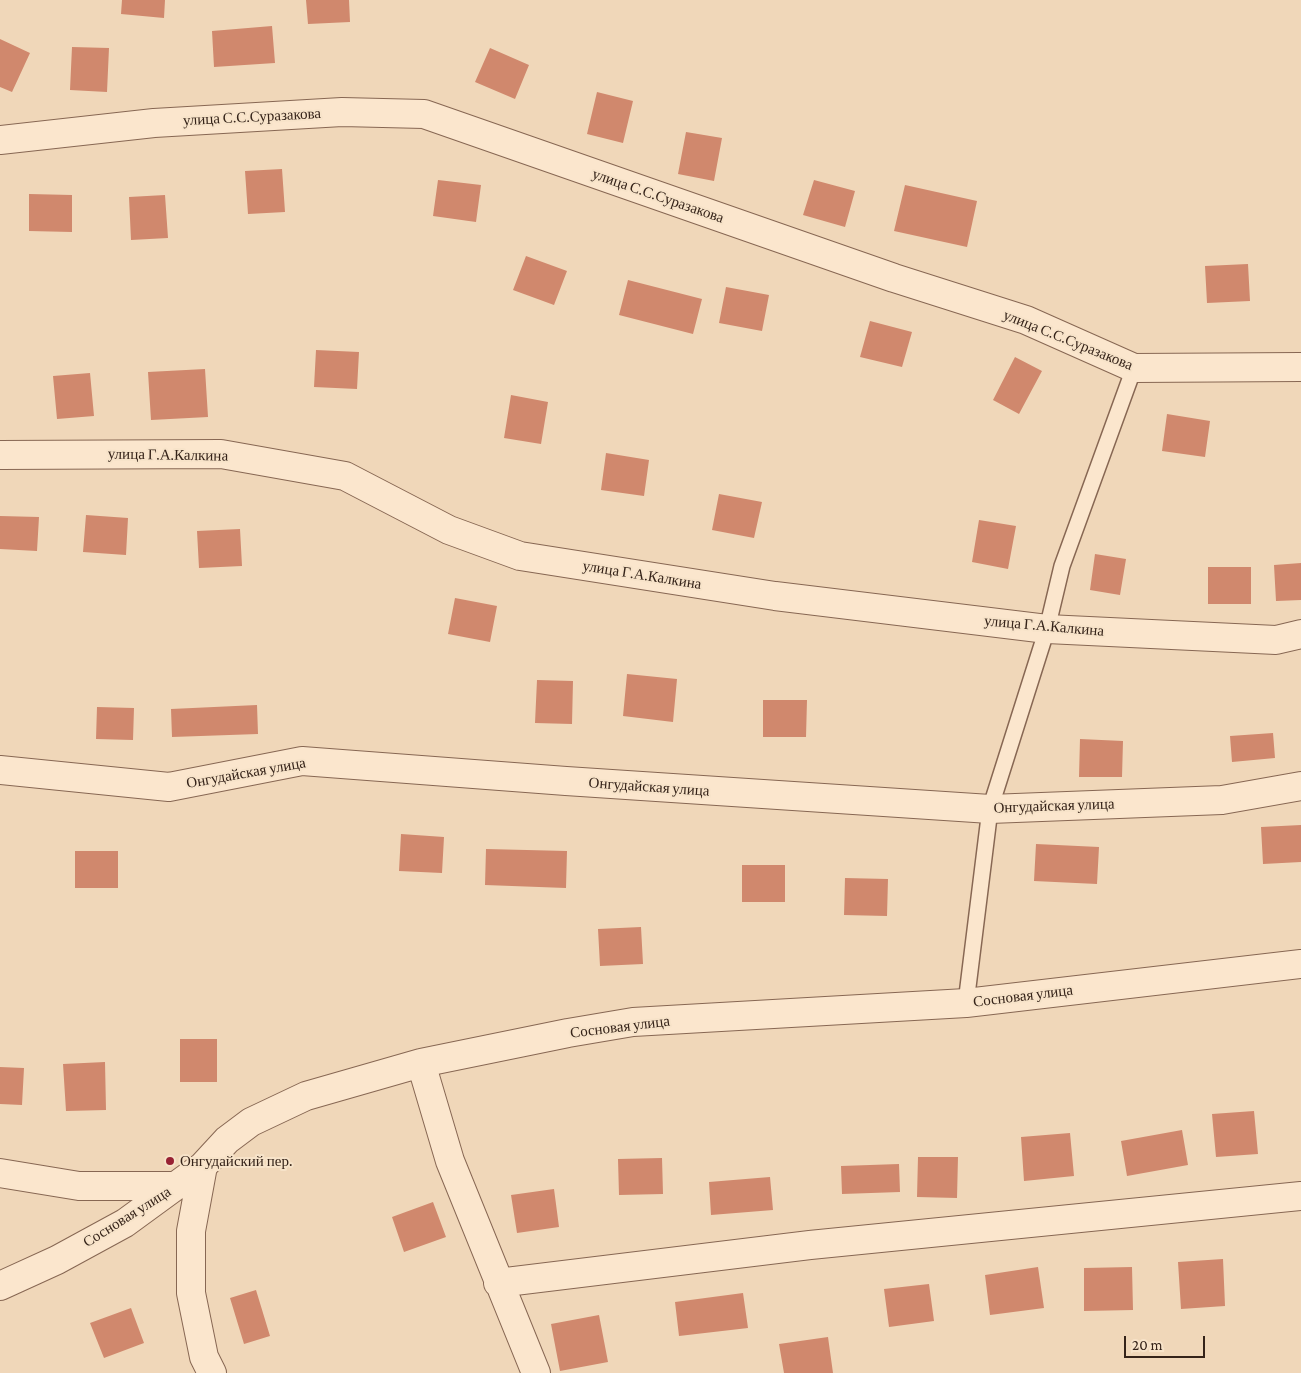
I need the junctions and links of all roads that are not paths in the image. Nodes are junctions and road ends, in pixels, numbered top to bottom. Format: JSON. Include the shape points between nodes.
{"nodes":[{"id":1,"x":0,"y":140,"type":"edge"},
{"id":2,"x":1134,"y":368,"type":"junction"},
{"id":3,"x":1301,"y":368,"type":"edge"},
{"id":4,"x":0,"y":455,"type":"edge"},
{"id":5,"x":1047,"y":629,"type":"junction"},
{"id":6,"x":1301,"y":634,"type":"edge"},
{"id":7,"x":0,"y":770,"type":"edge"},
{"id":8,"x":1301,"y":786,"type":"edge"},
{"id":9,"x":990,"y":809,"type":"junction"},
{"id":10,"x":1301,"y":964,"type":"edge"},
{"id":11,"x":966,"y":1003,"type":"junction"},
{"id":12,"x":421,"y":1063,"type":"junction"},
{"id":13,"x":203,"y":1166,"type":"junction"},
{"id":14,"x":0,"y":1174,"type":"edge"},
{"id":15,"x":176,"y":1186,"type":"junction"},
{"id":16,"x":1301,"y":1196,"type":"edge"},
{"id":17,"x":498,"y":1283,"type":"junction"},
{"id":18,"x":0,"y":1286,"type":"edge"},
{"id":19,"x":212,"y":1373,"type":"edge"},
{"id":20,"x":536,"y":1373,"type":"edge"}],
"edges":[{"from":1,"to":2,"type":"street","name":"улица С.С.Суразакова","via":[[164,122],[342,112],[424,114],[885,275],[1026,320]]},
{"from":2,"to":3,"type":"street","name":"улица С.С.Суразакова"},
{"from":2,"to":5,"type":"lane","via":[[1062,566]]},
{"from":4,"to":5,"type":"street","name":"улица Г.А.Калкина","via":[[221,454],[345,476],[449,530],[520,556],[776,596]]},
{"from":5,"to":6,"type":"street","name":"улица Г.А.Калкина","via":[[1276,640]]},
{"from":5,"to":9,"type":"lane"},
{"from":7,"to":9,"type":"street","name":"Онгудайская улица","via":[[169,787],[302,761]]},
{"from":8,"to":9,"type":"street","name":"Онгудайская улица","via":[[1222,800]]},
{"from":9,"to":11,"type":"lane"},
{"from":10,"to":11,"type":"street","name":"Сосновая улица"},
{"from":11,"to":12,"type":"street","name":"Сосновая улица","via":[[633,1022]]},
{"from":12,"to":13,"type":"street","name":"Сосновая улица","via":[[306,1096],[259,1118],[227,1140]]},
{"from":12,"to":17,"type":"street","via":[[450,1161]]},
{"from":13,"to":15,"type":"street","name":"Сосновая улица"},
{"from":13,"to":19,"type":"street","via":[[191,1231],[191,1293],[204,1357]]},
{"from":14,"to":15,"type":"street","via":[[79,1186]]},
{"from":15,"to":18,"type":"street","name":"Сосновая улица","via":[[125,1223]]},
{"from":16,"to":17,"type":"street","via":[[810,1246]]},
{"from":17,"to":20,"type":"street"}]}
